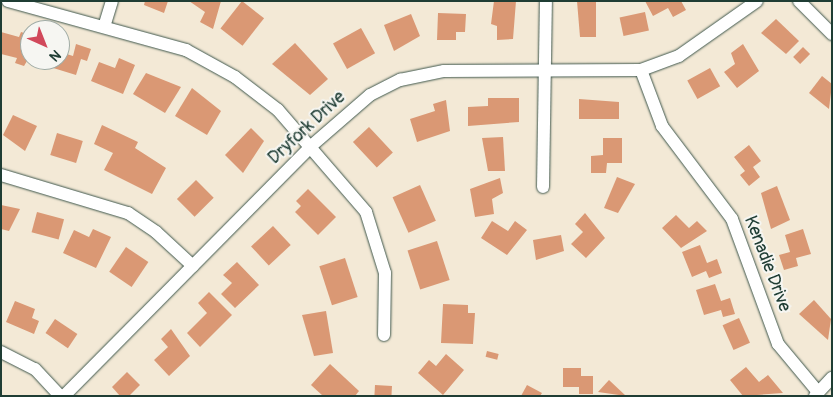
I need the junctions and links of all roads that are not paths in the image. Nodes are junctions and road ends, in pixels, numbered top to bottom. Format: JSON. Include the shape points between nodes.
{"nodes":[{"id":1,"x":8,"y":1,"type":"edge"},
{"id":2,"x":112,"y":1,"type":"edge"},
{"id":3,"x":546,"y":1,"type":"edge"},
{"id":4,"x":757,"y":1,"type":"edge"},
{"id":5,"x":799,"y":1,"type":"edge"},
{"id":6,"x":104,"y":27,"type":"junction"},
{"id":7,"x":832,"y":34,"type":"edge"},
{"id":8,"x":641,"y":70,"type":"junction"},
{"id":9,"x":544,"y":71,"type":"junction"},
{"id":10,"x":310,"y":147,"type":"junction"},
{"id":11,"x":1,"y":174,"type":"edge"},
{"id":12,"x":543,"y":187,"type":"dead end"},
{"id":13,"x":193,"y":266,"type":"junction"},
{"id":14,"x":384,"y":335,"type":"dead end"},
{"id":15,"x":1,"y":352,"type":"edge"},
{"id":16,"x":832,"y":378,"type":"edge"},
{"id":17,"x":816,"y":394,"type":"edge"},
{"id":18,"x":62,"y":396,"type":"edge"}],
"edges":[{"from":1,"to":6,"type":"street"},
{"from":2,"to":6,"type":"street"},
{"from":3,"to":9,"type":"street"},
{"from":4,"to":8,"type":"street","name":"Dryfork Drive","via":[[678,56]]},
{"from":5,"to":7,"type":"street"},
{"from":6,"to":10,"type":"street","via":[[186,50],[235,77],[278,110]]},
{"from":8,"to":9,"type":"street","name":"Dryfork Drive"},
{"from":8,"to":17,"type":"street","name":"Kenadie Drive","via":[[662,126],[732,219],[778,344]]},
{"from":9,"to":10,"type":"street","name":"Dryfork Drive","via":[[444,70],[400,80],[342,115]]},
{"from":9,"to":12,"type":"street"},
{"from":10,"to":13,"type":"street","name":"Dryfork Drive"},
{"from":10,"to":14,"type":"street","via":[[349,188],[378,242],[385,273]]},
{"from":11,"to":13,"type":"street","via":[[128,213],[156,232]]},
{"from":13,"to":18,"type":"street","name":"Dryfork Drive"},
{"from":15,"to":18,"type":"street","via":[[35,369]]},
{"from":16,"to":17,"type":"street"}]}
